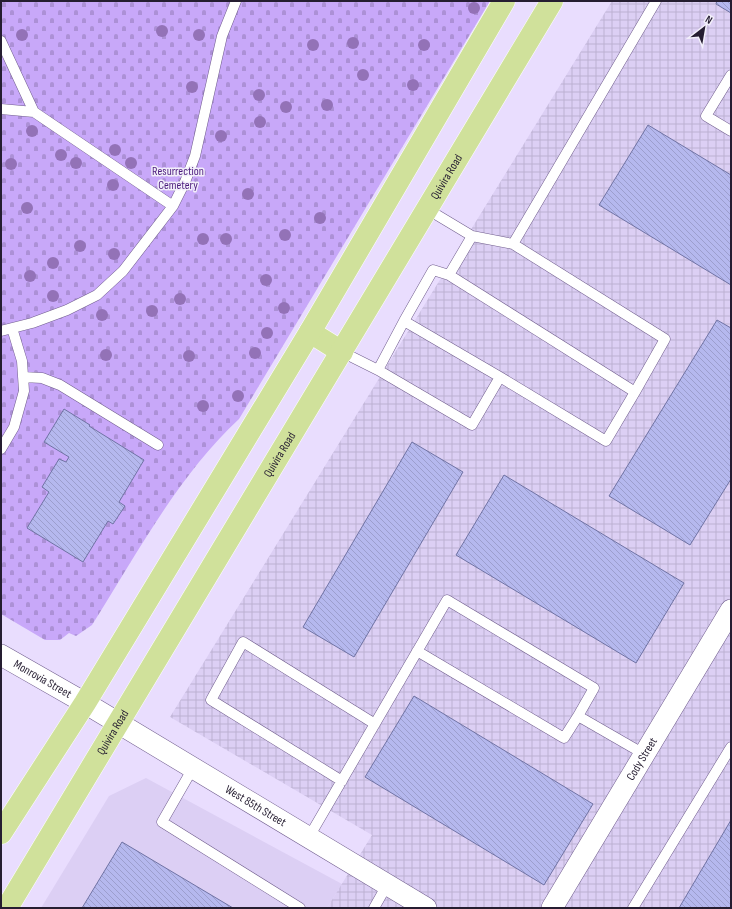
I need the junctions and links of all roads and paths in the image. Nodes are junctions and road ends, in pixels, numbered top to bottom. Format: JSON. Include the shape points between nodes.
{"nodes":[{"id":1,"x":236,"y":1,"type":"edge"},
{"id":2,"x":504,"y":1,"type":"edge"},
{"id":3,"x":552,"y":1,"type":"edge"},
{"id":4,"x":656,"y":1,"type":"edge"},
{"id":5,"x":1,"y":41,"type":"edge"},
{"id":6,"x":731,"y":75,"type":"edge"},
{"id":7,"x":1,"y":109,"type":"edge"},
{"id":8,"x":34,"y":112,"type":"junction"},
{"id":9,"x":731,"y":131,"type":"edge"},
{"id":10,"x":173,"y":206,"type":"junction"},
{"id":11,"x":427,"y":210,"type":"junction"},
{"id":12,"x":472,"y":236,"type":"junction"},
{"id":13,"x":513,"y":244,"type":"junction"},
{"id":14,"x":448,"y":275,"type":"junction"},
{"id":15,"x":404,"y":321,"type":"junction"},
{"id":16,"x":12,"y":328,"type":"junction"},
{"id":17,"x":1,"y":331,"type":"edge"},
{"id":18,"x":310,"y":332,"type":"junction"},
{"id":19,"x":342,"y":352,"type":"junction"},
{"id":20,"x":378,"y":370,"type":"junction"},
{"id":21,"x":23,"y":377,"type":"junction"},
{"id":22,"x":500,"y":377,"type":"junction"},
{"id":23,"x":635,"y":392,"type":"junction"},
{"id":24,"x":158,"y":445,"type":"dead end"},
{"id":25,"x":1,"y":449,"type":"edge"},
{"id":26,"x":731,"y":610,"type":"edge"},
{"id":27,"x":417,"y":651,"type":"junction"},
{"id":28,"x":1,"y":655,"type":"edge"},
{"id":29,"x":85,"y":703,"type":"junction"},
{"id":30,"x":578,"y":716,"type":"junction"},
{"id":31,"x":118,"y":723,"type":"junction"},
{"id":32,"x":375,"y":724,"type":"junction"},
{"id":33,"x":731,"y":747,"type":"edge"},
{"id":34,"x":644,"y":754,"type":"junction"},
{"id":35,"x":192,"y":768,"type":"junction"},
{"id":36,"x":342,"y":781,"type":"junction"},
{"id":37,"x":1,"y":833,"type":"edge"},
{"id":38,"x":308,"y":837,"type":"junction"},
{"id":39,"x":387,"y":884,"type":"junction"},
{"id":40,"x":7,"y":908,"type":"edge"},
{"id":41,"x":300,"y":908,"type":"edge"},
{"id":42,"x":374,"y":908,"type":"edge"},
{"id":43,"x":426,"y":908,"type":"edge"},
{"id":44,"x":552,"y":908,"type":"edge"},
{"id":45,"x":633,"y":908,"type":"edge"}],
"edges":[{"from":1,"to":10,"type":"lane","via":[[222,36],[195,156]]},
{"from":2,"to":18,"type":"main road"},
{"from":3,"to":11,"type":"main road","name":"Quivira Road"},
{"from":4,"to":13,"type":"lane"},
{"from":5,"to":8,"type":"lane"},
{"from":6,"to":9,"type":"lane","via":[[706,116]]},
{"from":7,"to":8,"type":"lane"},
{"from":8,"to":10,"type":"lane"},
{"from":10,"to":16,"type":"lane","via":[[123,271],[97,295],[32,324]]},
{"from":11,"to":12,"type":"lane"},
{"from":11,"to":19,"type":"main road","name":"Quivira Road"},
{"from":12,"to":13,"type":"lane"},
{"from":12,"to":14,"type":"lane"},
{"from":13,"to":23,"type":"lane","via":[[665,339]]},
{"from":14,"to":15,"type":"lane","via":[[433,270]]},
{"from":14,"to":23,"type":"lane"},
{"from":15,"to":20,"type":"lane"},
{"from":15,"to":22,"type":"lane"},
{"from":16,"to":17,"type":"lane"},
{"from":16,"to":21,"type":"lane","via":[[22,361]]},
{"from":18,"to":19,"type":"main road"},
{"from":18,"to":29,"type":"main road"},
{"from":19,"to":20,"type":"lane"},
{"from":19,"to":31,"type":"main road","name":"Quivira Road"},
{"from":20,"to":22,"type":"lane","via":[[472,425]]},
{"from":21,"to":24,"type":"lane","via":[[42,378],[60,385]]},
{"from":21,"to":25,"type":"lane","via":[[24,391],[14,427]]},
{"from":22,"to":23,"type":"lane","via":[[606,441]]},
{"from":26,"to":34,"type":"street","name":"Cody Street"},
{"from":27,"to":30,"type":"lane","via":[[564,738]]},
{"from":27,"to":30,"type":"lane","via":[[447,600],[594,688]]},
{"from":27,"to":32,"type":"lane"},
{"from":28,"to":29,"type":"street","name":"Monrovia Street"},
{"from":29,"to":31,"type":"street","name":"West 85th Street"},
{"from":29,"to":37,"type":"main road"},
{"from":30,"to":34,"type":"lane"},
{"from":31,"to":35,"type":"street","name":"West 85th Street"},
{"from":31,"to":40,"type":"main road","name":"Quivira Road"},
{"from":32,"to":36,"type":"lane"},
{"from":32,"to":36,"type":"lane","via":[[243,642],[211,700]]},
{"from":33,"to":45,"type":"lane"},
{"from":34,"to":44,"type":"street","name":"Cody Street"},
{"from":35,"to":38,"type":"street","name":"West 85th Street"},
{"from":35,"to":41,"type":"lane","via":[[162,822]]},
{"from":36,"to":38,"type":"lane"},
{"from":38,"to":39,"type":"street","name":"West 85th Street"},
{"from":39,"to":42,"type":"lane"},
{"from":39,"to":43,"type":"street","name":"West 85th Street"}]}
